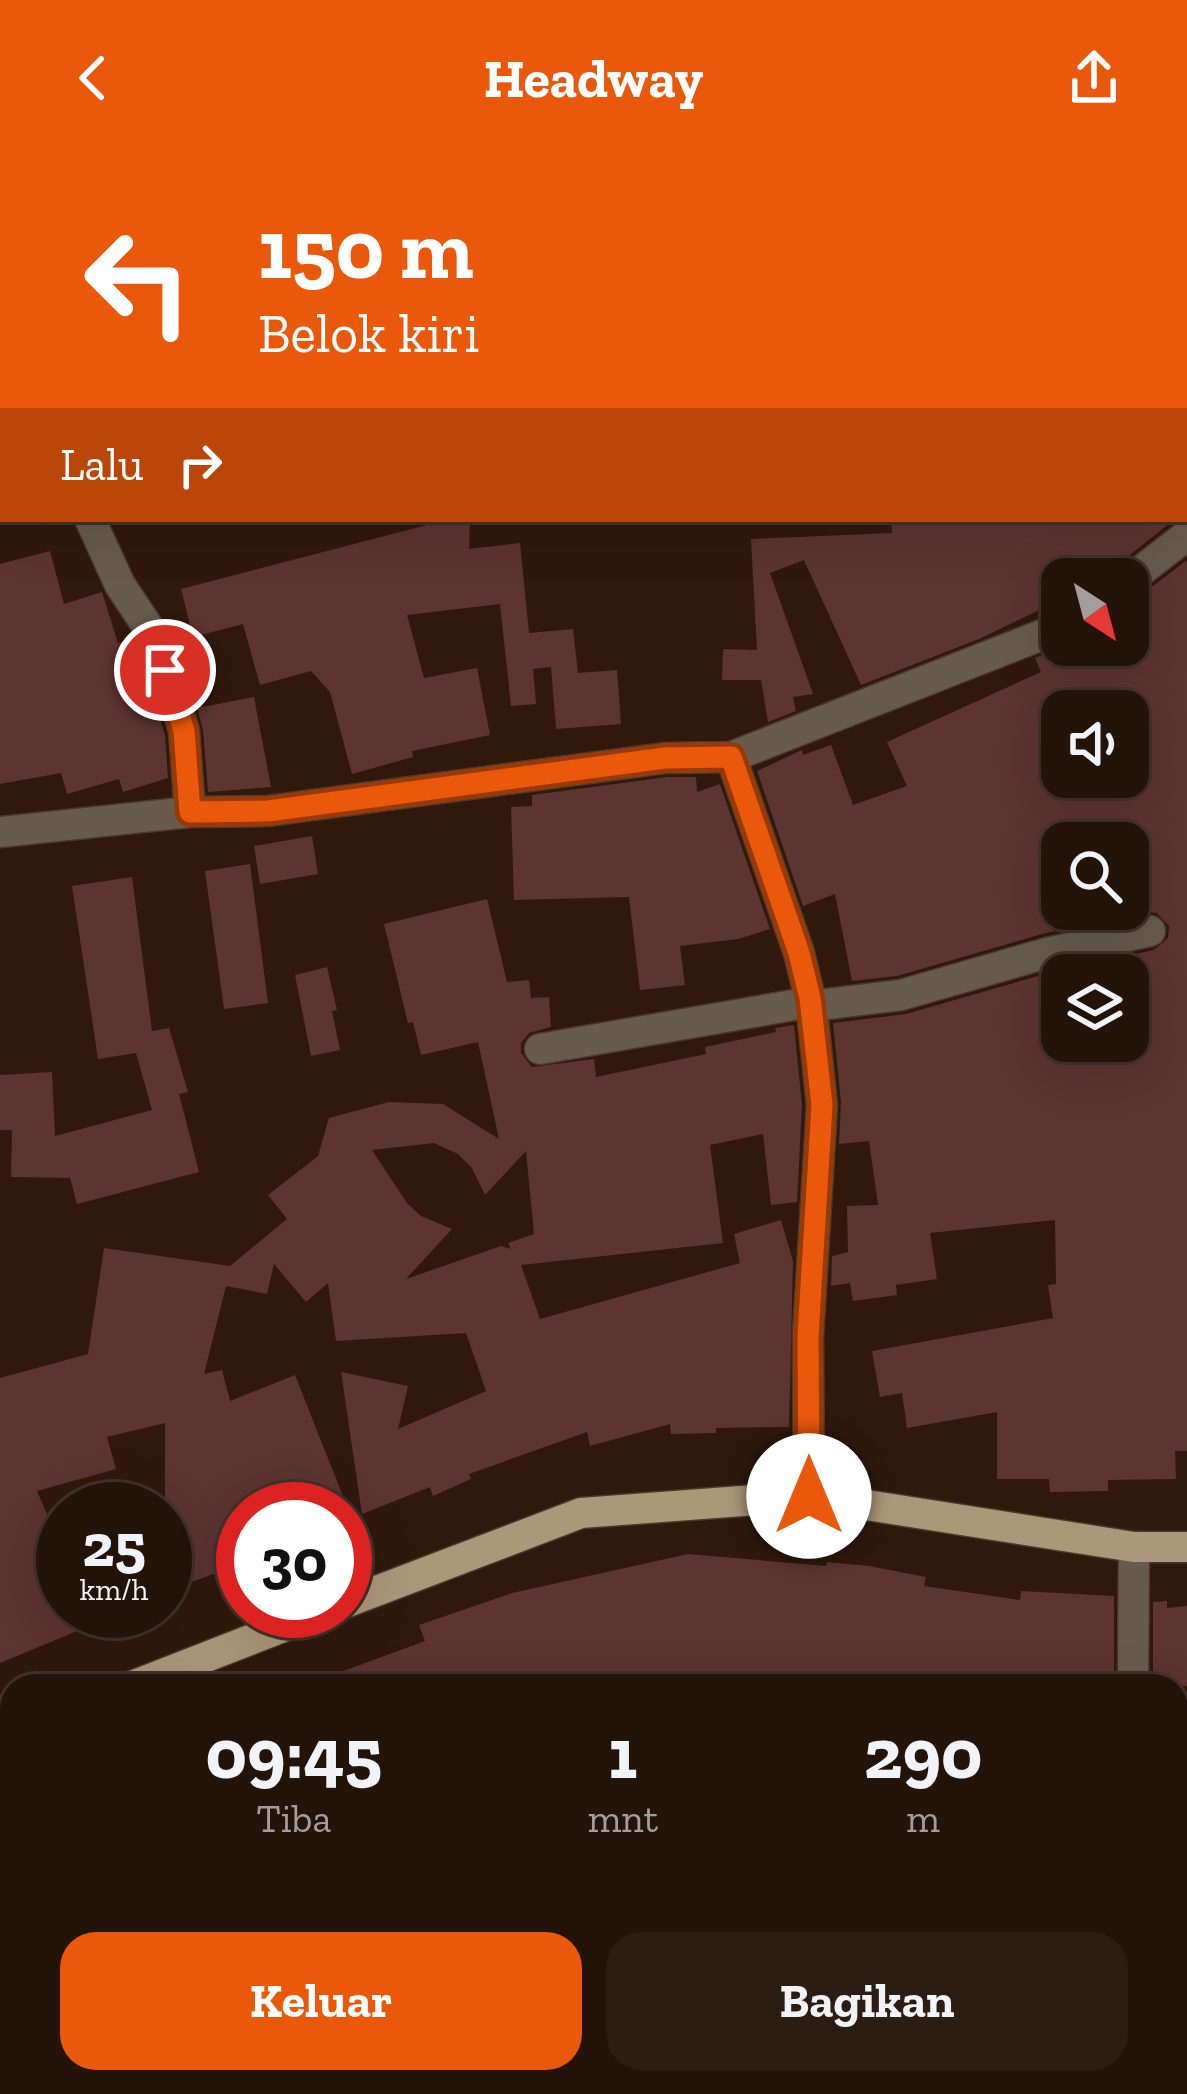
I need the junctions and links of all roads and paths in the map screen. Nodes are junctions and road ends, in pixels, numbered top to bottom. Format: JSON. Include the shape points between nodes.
{"nodes":[{"id":1,"x":91,"y":522,"type":"edge"},
{"id":2,"x":1187,"y":536,"type":"edge"},
{"id":3,"x":1149,"y":565,"type":"edge"},
{"id":4,"x":1041,"y":635,"type":"edge"},
{"id":5,"x":731,"y":757,"type":"junction"},
{"id":6,"x":190,"y":812,"type":"junction"},
{"id":7,"x":0,"y":832,"type":"edge"},
{"id":8,"x":1150,"y":931,"type":"dead end"},
{"id":9,"x":811,"y":1004,"type":"junction"},
{"id":10,"x":540,"y":1049,"type":"dead end"},
{"id":11,"x":809,"y":1496,"type":"junction"},
{"id":12,"x":1134,"y":1547,"type":"junction"},
{"id":13,"x":1187,"y":1547,"type":"edge"},
{"id":14,"x":372,"y":1593,"type":"edge"},
{"id":15,"x":256,"y":1638,"type":"edge"},
{"id":16,"x":163,"y":1674,"type":"edge"},
{"id":17,"x":1133,"y":1674,"type":"edge"},
{"id":18,"x":741,"y":2094,"type":"edge"},
{"id":19,"x":765,"y":2094,"type":"edge"}],
"edges":[{"from":1,"to":6,"type":"street","via":[[155,639],[184,731]]},
{"from":2,"to":3,"type":"street"},
{"from":4,"to":5,"type":"street"},
{"from":5,"to":6,"type":"street","via":[[665,758],[268,811]]},
{"from":5,"to":9,"type":"street"},
{"from":6,"to":7,"type":"street"},
{"from":8,"to":9,"type":"street","via":[[901,994]]},
{"from":9,"to":10,"type":"street"},
{"from":9,"to":11,"type":"street","via":[[822,1105],[808,1336]]},
{"from":11,"to":12,"type":"main road"},
{"from":11,"to":14,"type":"main road","via":[[581,1513]]},
{"from":12,"to":13,"type":"main road"},
{"from":12,"to":17,"type":"street"},
{"from":15,"to":16,"type":"main road"},
{"from":18,"to":19,"type":"street"}]}
